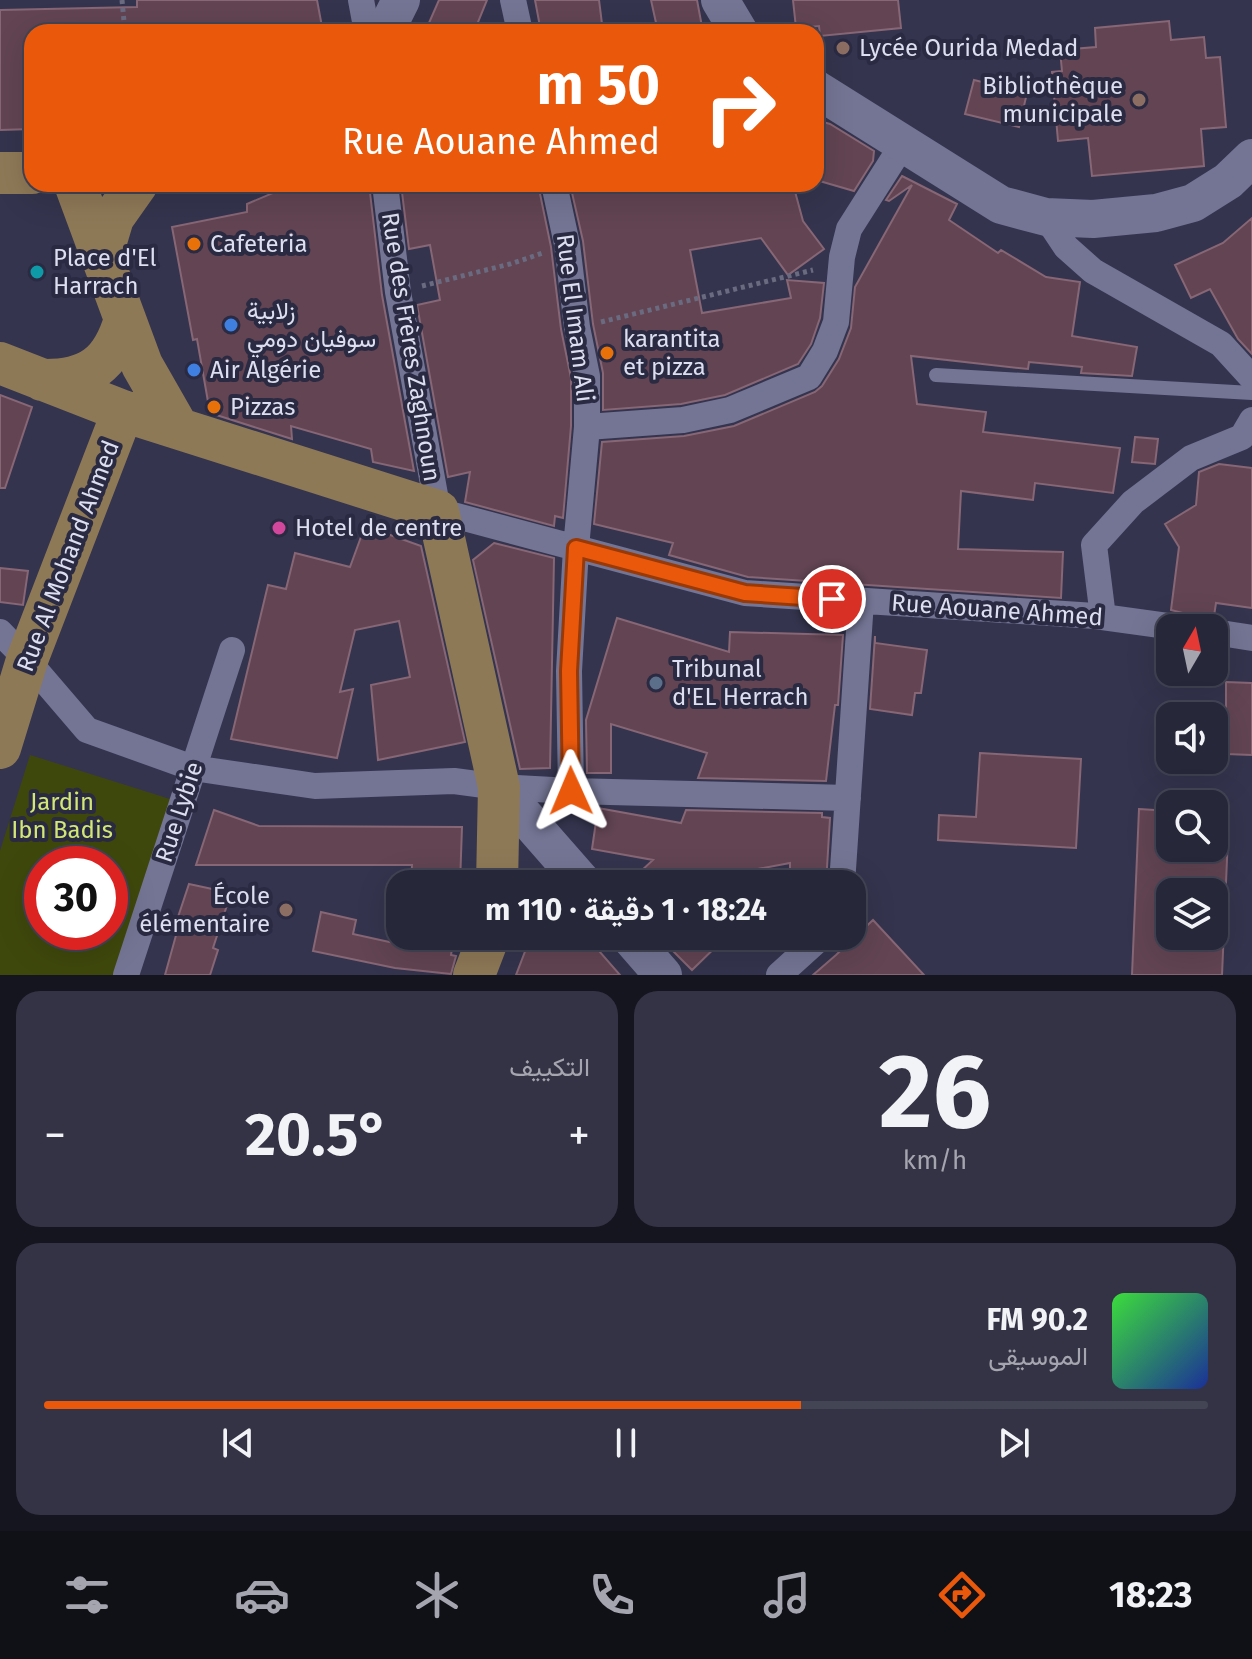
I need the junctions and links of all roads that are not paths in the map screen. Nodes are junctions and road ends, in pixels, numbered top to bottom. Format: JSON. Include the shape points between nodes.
{"nodes":[{"id":1,"x":361,"y":0,"type":"edge"},
{"id":2,"x":401,"y":0,"type":"edge"},
{"id":3,"x":513,"y":0,"type":"edge"},
{"id":4,"x":720,"y":0,"type":"edge"},
{"id":5,"x":366,"y":24,"type":"edge"},
{"id":6,"x":389,"y":24,"type":"edge"},
{"id":7,"x":518,"y":24,"type":"edge"},
{"id":8,"x":734,"y":24,"type":"edge"},
{"id":9,"x":824,"y":94,"type":"edge"},
{"id":10,"x":903,"y":144,"type":"junction"},
{"id":11,"x":1252,"y":158,"type":"edge"},
{"id":12,"x":0,"y":173,"type":"edge"},
{"id":13,"x":24,"y":173,"type":"edge"},
{"id":14,"x":78,"y":192,"type":"edge"},
{"id":15,"x":131,"y":192,"type":"edge"},
{"id":16,"x":386,"y":192,"type":"edge"},
{"id":17,"x":556,"y":192,"type":"edge"},
{"id":18,"x":1046,"y":217,"type":"junction"},
{"id":19,"x":102,"y":255,"type":"junction"},
{"id":20,"x":125,"y":319,"type":"junction"},
{"id":21,"x":0,"y":363,"type":"edge"},
{"id":22,"x":936,"y":375,"type":"dead end"},
{"id":23,"x":1252,"y":378,"type":"edge"},
{"id":24,"x":42,"y":380,"type":"junction"},
{"id":25,"x":1252,"y":393,"type":"edge"},
{"id":26,"x":123,"y":411,"type":"junction"},
{"id":27,"x":587,"y":427,"type":"junction"},
{"id":28,"x":178,"y":428,"type":"junction"},
{"id":29,"x":1249,"y":432,"type":"edge"},
{"id":30,"x":438,"y":511,"type":"junction"},
{"id":31,"x":576,"y":548,"type":"junction"},
{"id":32,"x":861,"y":601,"type":"junction"},
{"id":33,"x":1103,"y":617,"type":"junction"},
{"id":34,"x":1156,"y":624,"type":"edge"},
{"id":35,"x":1228,"y":634,"type":"edge"},
{"id":36,"x":1252,"y":638,"type":"edge"},
{"id":37,"x":14,"y":646,"type":"edge"},
{"id":38,"x":232,"y":650,"type":"dead end"},
{"id":39,"x":0,"y":748,"type":"edge"},
{"id":40,"x":193,"y":768,"type":"junction"},
{"id":41,"x":499,"y":787,"type":"junction"},
{"id":42,"x":571,"y":791,"type":"junction"},
{"id":43,"x":848,"y":798,"type":"junction"},
{"id":44,"x":497,"y":870,"type":"edge"},
{"id":45,"x":572,"y":870,"type":"edge"},
{"id":46,"x":843,"y":870,"type":"edge"},
{"id":47,"x":484,"y":950,"type":"edge"},
{"id":48,"x":641,"y":950,"type":"edge"},
{"id":49,"x":807,"y":950,"type":"edge"},
{"id":50,"x":126,"y":975,"type":"edge"},
{"id":51,"x":474,"y":975,"type":"edge"},
{"id":52,"x":663,"y":975,"type":"edge"},
{"id":53,"x":779,"y":975,"type":"edge"}],
"edges":[{"from":1,"to":5,"type":"street"},
{"from":2,"to":6,"type":"main road"},
{"from":3,"to":7,"type":"street"},
{"from":4,"to":8,"type":"main road"},
{"from":9,"to":10,"type":"main road"},
{"from":10,"to":18,"type":"main road","via":[[1001,205]]},
{"from":10,"to":27,"type":"street","via":[[855,218],[842,257],[836,322],[809,377],[730,410],[683,420]]},
{"from":11,"to":18,"type":"main road","via":[[1193,203],[1156,213],[1093,219]]},
{"from":12,"to":13,"type":"main road"},
{"from":14,"to":19,"type":"main road"},
{"from":15,"to":19,"type":"main road","via":[[113,218]]},
{"from":16,"to":30,"type":"street","name":"Rue des Frères Zaghnoun","via":[[398,292]]},
{"from":17,"to":27,"type":"street","name":"Rue El Imam Ali","via":[[587,376]]},
{"from":18,"to":23,"type":"street","via":[[1066,247],[1093,271],[1221,344]]},
{"from":19,"to":20,"type":"main road"},
{"from":20,"to":24,"type":"main road","via":[[119,341],[105,360],[65,380]]},
{"from":20,"to":28,"type":"main road","via":[[142,365]]},
{"from":21,"to":24,"type":"main road"},
{"from":22,"to":25,"type":"lane"},
{"from":24,"to":26,"type":"main road"},
{"from":26,"to":28,"type":"main road"},
{"from":26,"to":37,"type":"main road","name":"Rue Al Mohand Ahmed"},
{"from":27,"to":31,"type":"street","name":"Rue El Imam Ali"},
{"from":28,"to":30,"type":"main road"},
{"from":29,"to":33,"type":"street","via":[[1191,458],[1133,502],[1094,545]]},
{"from":30,"to":31,"type":"street","name":"Rue Aouane Ahmed"},
{"from":30,"to":41,"type":"main road"},
{"from":31,"to":32,"type":"street","name":"Rue Aouane Ahmed","via":[[745,593]]},
{"from":31,"to":42,"type":"street","name":"Rue El Imam Ali","via":[[569,671]]},
{"from":32,"to":33,"type":"street","name":"Rue Aouane Ahmed"},
{"from":32,"to":43,"type":"street"},
{"from":33,"to":34,"type":"street","name":"Rue Aouane Ahmed"},
{"from":35,"to":36,"type":"street"},
{"from":37,"to":39,"type":"main road","name":"Rue Al Mohand Ahmed"},
{"from":37,"to":40,"type":"street","via":[[87,730]]},
{"from":38,"to":40,"type":"street","name":"Rue Lybie"},
{"from":40,"to":41,"type":"street","via":[[315,786],[454,781]]},
{"from":40,"to":50,"type":"street","name":"Rue Lybie"},
{"from":41,"to":42,"type":"street"},
{"from":41,"to":44,"type":"main road"},
{"from":41,"to":45,"type":"main road"},
{"from":42,"to":43,"type":"street"},
{"from":43,"to":46,"type":"street"},
{"from":47,"to":51,"type":"main road"},
{"from":48,"to":52,"type":"main road"},
{"from":49,"to":53,"type":"street"}]}
